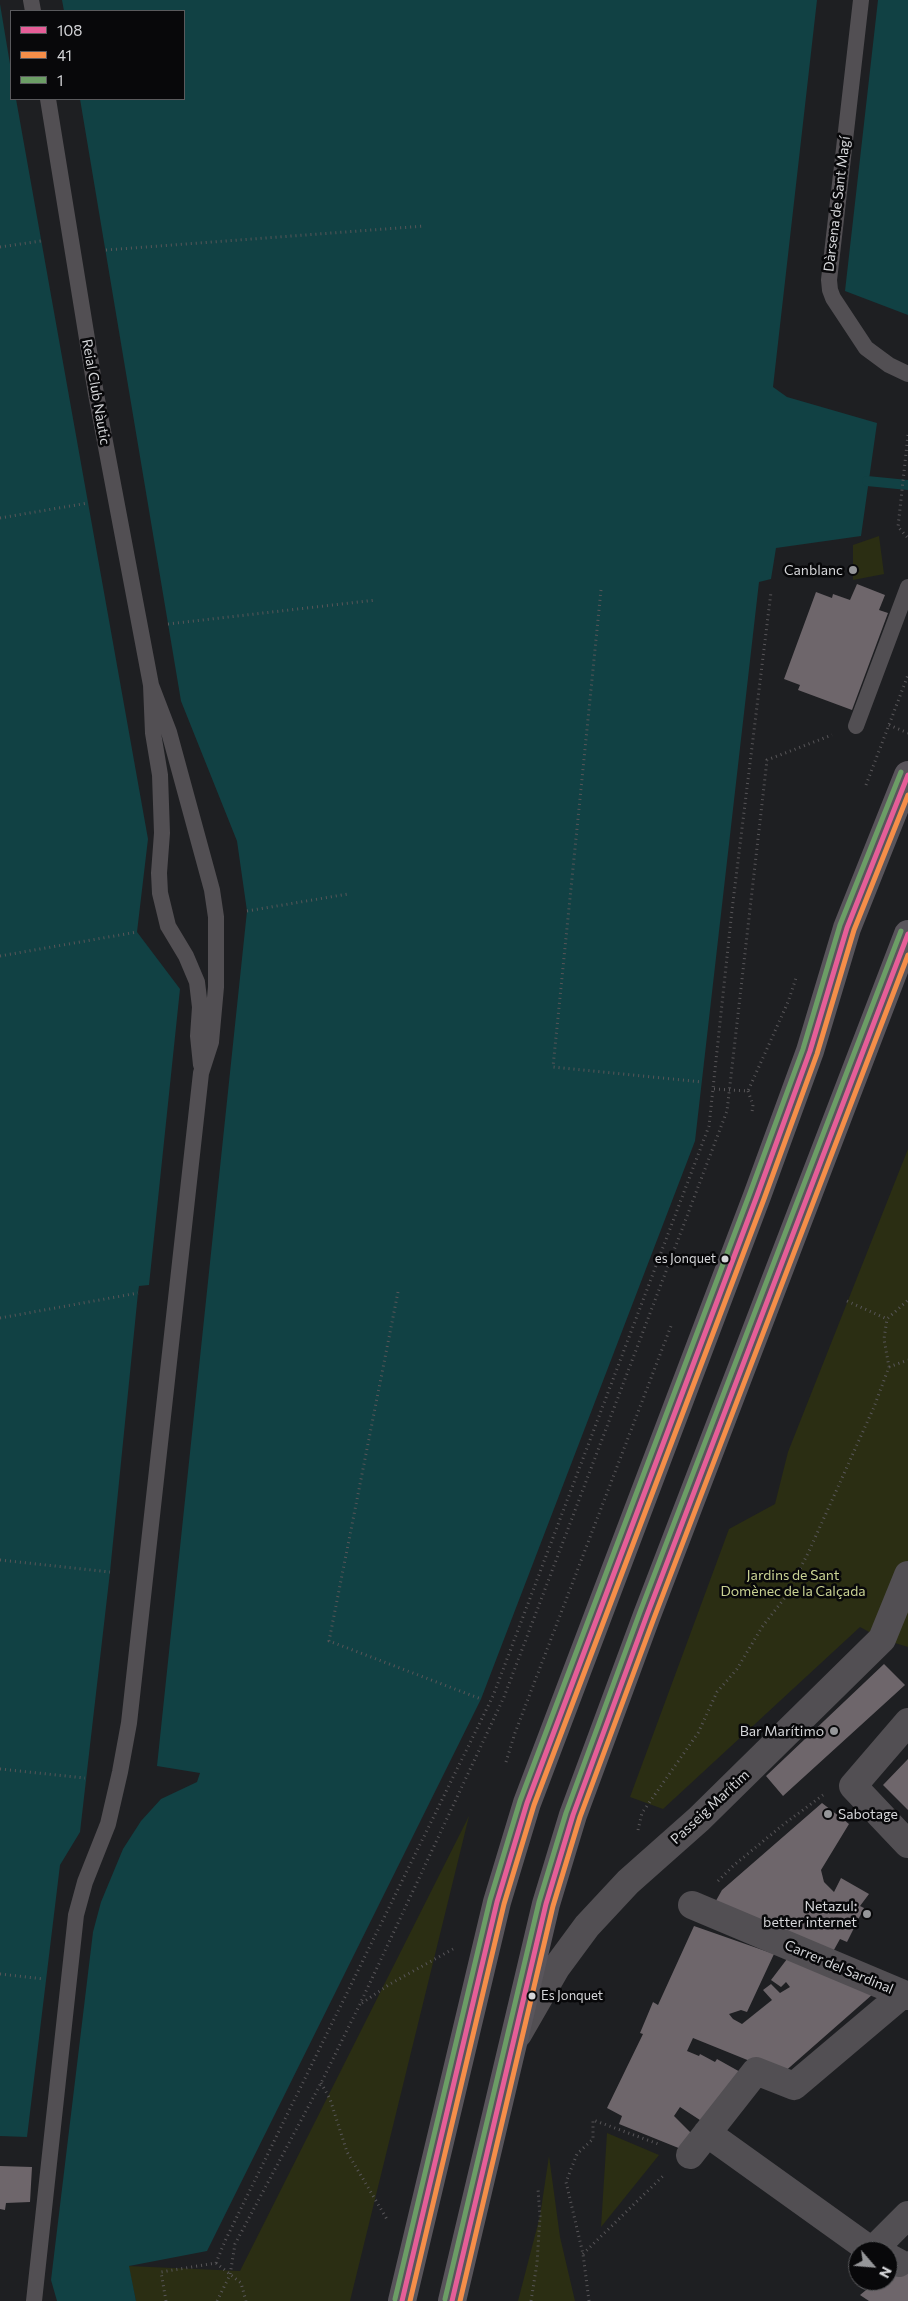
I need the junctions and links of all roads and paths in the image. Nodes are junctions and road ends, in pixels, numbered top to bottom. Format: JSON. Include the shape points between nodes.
{"nodes":[{"id":1,"x":861,"y":0,"type":"edge"},
{"id":2,"x":48,"y":100,"type":"edge"},
{"id":3,"x":425,"y":226,"type":"dead end"},
{"id":4,"x":40,"y":240,"type":"dead end"},
{"id":5,"x":0,"y":248,"type":"edge"},
{"id":6,"x":106,"y":250,"type":"dead end"},
{"id":7,"x":908,"y":374,"type":"edge"},
{"id":8,"x":908,"y":435,"type":"edge"},
{"id":9,"x":88,"y":503,"type":"dead end"},
{"id":10,"x":0,"y":518,"type":"edge"},
{"id":11,"x":908,"y":538,"type":"edge"},
{"id":12,"x":908,"y":587,"type":"edge"},
{"id":13,"x":601,"y":590,"type":"dead end"},
{"id":14,"x":771,"y":592,"type":"dead end"},
{"id":15,"x":376,"y":600,"type":"dead end"},
{"id":16,"x":168,"y":624,"type":"dead end"},
{"id":17,"x":908,"y":676,"type":"edge"},
{"id":18,"x":151,"y":685,"type":"junction"},
{"id":19,"x":889,"y":725,"type":"junction"},
{"id":20,"x":856,"y":726,"type":"joint"},
{"id":21,"x":908,"y":733,"type":"edge"},
{"id":22,"x":908,"y":775,"type":"edge"},
{"id":23,"x":866,"y":785,"type":"dead end"},
{"id":24,"x":348,"y":894,"type":"dead end"},
{"id":25,"x":247,"y":911,"type":"dead end"},
{"id":26,"x":137,"y":932,"type":"dead end"},
{"id":27,"x":908,"y":934,"type":"edge"},
{"id":28,"x":0,"y":956,"type":"edge"},
{"id":29,"x":797,"y":976,"type":"dead end"},
{"id":30,"x":201,"y":1072,"type":"junction"},
{"id":31,"x":702,"y":1082,"type":"dead end"},
{"id":32,"x":714,"y":1089,"type":"junction"},
{"id":33,"x":729,"y":1090,"type":"junction"},
{"id":34,"x":398,"y":1292,"type":"dead end"},
{"id":35,"x":138,"y":1293,"type":"dead end"},
{"id":36,"x":908,"y":1300,"type":"edge"},
{"id":37,"x":847,"y":1302,"type":"dead end"},
{"id":38,"x":0,"y":1318,"type":"edge"},
{"id":39,"x":887,"y":1319,"type":"junction"},
{"id":40,"x":908,"y":1360,"type":"edge"},
{"id":41,"x":889,"y":1367,"type":"junction"},
{"id":42,"x":0,"y":1560,"type":"edge"},
{"id":43,"x":110,"y":1572,"type":"dead end"},
{"id":44,"x":908,"y":1575,"type":"edge"},
{"id":45,"x":481,"y":1699,"type":"dead end"},
{"id":46,"x":908,"y":1722,"type":"edge"},
{"id":47,"x":0,"y":1769,"type":"edge"},
{"id":48,"x":85,"y":1778,"type":"dead end"},
{"id":49,"x":853,"y":1786,"type":"junction"},
{"id":50,"x":638,"y":1833,"type":"dead end"},
{"id":51,"x":908,"y":1844,"type":"edge"},
{"id":52,"x":697,"y":1907,"type":"joint"},
{"id":53,"x":454,"y":1949,"type":"dead end"},
{"id":54,"x":0,"y":1974,"type":"edge"},
{"id":55,"x":45,"y":1979,"type":"dead end"},
{"id":56,"x":906,"y":1995,"type":"edge"},
{"id":57,"x":360,"y":2004,"type":"junction"},
{"id":58,"x":513,"y":2044,"type":"junction"},
{"id":59,"x":321,"y":2083,"type":"junction"},
{"id":60,"x":707,"y":2133,"type":"junction"},
{"id":61,"x":690,"y":2155,"type":"joint"},
{"id":62,"x":656,"y":2181,"type":"dead end"},
{"id":63,"x":538,"y":2189,"type":"dead end"},
{"id":64,"x":908,"y":2215,"type":"edge"},
{"id":65,"x":388,"y":2222,"type":"dead end"},
{"id":66,"x":861,"y":2241,"type":"edge"},
{"id":67,"x":889,"y":2241,"type":"edge"},
{"id":68,"x":583,"y":2254,"type":"junction"},
{"id":69,"x":216,"y":2264,"type":"junction"},
{"id":70,"x":230,"y":2275,"type":"junction"},
{"id":71,"x":34,"y":2301,"type":"edge"},
{"id":72,"x":166,"y":2301,"type":"edge"},
{"id":73,"x":217,"y":2301,"type":"edge"},
{"id":74,"x":246,"y":2301,"type":"edge"},
{"id":75,"x":402,"y":2301,"type":"edge"},
{"id":76,"x":452,"y":2301,"type":"edge"},
{"id":77,"x":531,"y":2301,"type":"edge"},
{"id":78,"x":590,"y":2301,"type":"edge"}],
"edges":[{"from":1,"to":7,"type":"lane","name":"Dàrsena de Sant Magí","via":[[830,290],[866,348]]},
{"from":2,"to":18,"type":"lane","name":"Reial Club Nàutic","via":[[96,394]]},
{"from":3,"to":6,"type":"path"},
{"from":4,"to":5,"type":"path"},
{"from":8,"to":11,"type":"path","via":[[898,526]]},
{"from":9,"to":10,"type":"path"},
{"from":12,"to":20,"type":"lane"},
{"from":13,"to":31,"type":"path","via":[[553,1066]]},
{"from":14,"to":32,"type":"path","via":[[732,910]]},
{"from":15,"to":16,"type":"path"},
{"from":17,"to":19,"type":"path"},
{"from":18,"to":30,"type":"lane","via":[[160,784],[160,893],[168,926],[197,982]]},
{"from":18,"to":30,"type":"lane","via":[[169,732],[212,890],[216,917],[212,1033]]},
{"from":19,"to":21,"type":"path"},
{"from":19,"to":23,"type":"path"},
{"from":20,"to":33,"type":"path","via":[[767,760]]},
{"from":22,"to":75,"type":"highway","via":[[848,928],[810,1051],[754,1205],[527,1803],[497,1902]]},
{"from":24,"to":25,"type":"path"},
{"from":26,"to":28,"type":"path"},
{"from":27,"to":58,"type":"highway","via":[[588,1772],[546,1904]]},
{"from":29,"to":33,"type":"path","via":[[748,1091]]},
{"from":30,"to":71,"type":"lane","via":[[129,1723],[108,1824],[76,1915]]},
{"from":32,"to":33,"type":"path"},
{"from":32,"to":69,"type":"path","via":[[710,1126],[493,1696]]},
{"from":33,"to":57,"type":"path","via":[[727,1111],[504,1697]]},
{"from":34,"to":45,"type":"path","via":[[329,1641]]},
{"from":35,"to":38,"type":"path"},
{"from":36,"to":39,"type":"path"},
{"from":37,"to":39,"type":"path"},
{"from":39,"to":41,"type":"path","via":[[884,1339]]},
{"from":40,"to":41,"type":"path"},
{"from":41,"to":50,"type":"path","via":[[840,1484],[787,1595],[762,1627],[737,1669],[717,1692],[698,1733],[642,1813]]},
{"from":42,"to":43,"type":"path"},
{"from":44,"to":58,"type":"street","name":"Passeig Marítim","via":[[882,1639],[699,1820],[628,1882],[587,1926],[556,1968]]},
{"from":46,"to":49,"type":"street"},
{"from":47,"to":48,"type":"path"},
{"from":49,"to":51,"type":"street"},
{"from":49,"to":52,"type":"path","via":[[823,1795],[784,1824],[733,1866]]},
{"from":52,"to":56,"type":"street","name":"Carrer del Sardinal"},
{"from":53,"to":57,"type":"path"},
{"from":54,"to":55,"type":"path"},
{"from":56,"to":60,"type":"street","via":[[794,2086],[756,2072]]},
{"from":57,"to":59,"type":"path"},
{"from":58,"to":76,"type":"highway"},
{"from":59,"to":65,"type":"path","via":[[330,2099],[347,2152]]},
{"from":59,"to":70,"type":"path","via":[[234,2244]]},
{"from":60,"to":61,"type":"street"},
{"from":60,"to":66,"type":"street"},
{"from":61,"to":68,"type":"path","via":[[593,2120],[593,2139],[577,2154],[566,2182]]},
{"from":62,"to":68,"type":"path"},
{"from":63,"to":77,"type":"path","via":[[540,2216]]},
{"from":64,"to":67,"type":"street"},
{"from":68,"to":78,"type":"path"},
{"from":69,"to":70,"type":"path"},
{"from":69,"to":72,"type":"path","via":[[160,2272]]},
{"from":70,"to":73,"type":"path"},
{"from":70,"to":74,"type":"path","via":[[241,2283]]}]}
